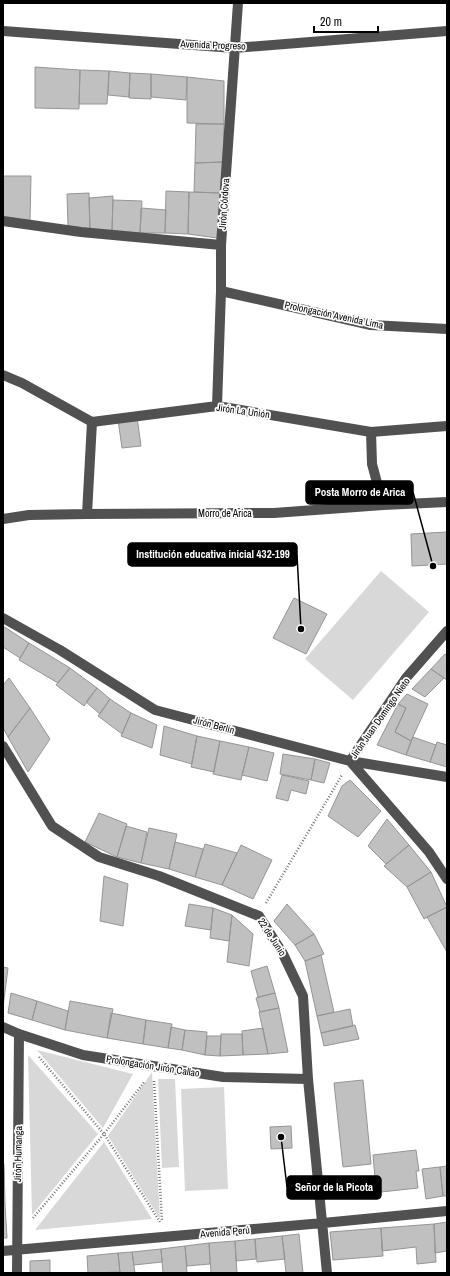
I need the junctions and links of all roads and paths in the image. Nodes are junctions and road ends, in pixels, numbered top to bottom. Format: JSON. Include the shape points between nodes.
{"nodes":[{"id":1,"x":238,"y":3,"type":"edge"},
{"id":2,"x":3,"y":31,"type":"edge"},
{"id":3,"x":447,"y":31,"type":"edge"},
{"id":4,"x":234,"y":48,"type":"junction"},
{"id":5,"x":3,"y":221,"type":"edge"},
{"id":6,"x":222,"y":245,"type":"junction"},
{"id":7,"x":221,"y":291,"type":"junction"},
{"id":8,"x":447,"y":329,"type":"edge"},
{"id":9,"x":3,"y":375,"type":"edge"},
{"id":10,"x":217,"y":406,"type":"junction"},
{"id":11,"x":92,"y":422,"type":"junction"},
{"id":12,"x":447,"y":426,"type":"edge"},
{"id":13,"x":371,"y":432,"type":"junction"},
{"id":14,"x":447,"y":502,"type":"edge"},
{"id":15,"x":383,"y":505,"type":"junction"},
{"id":16,"x":87,"y":514,"type":"junction"},
{"id":17,"x":3,"y":519,"type":"edge"},
{"id":18,"x":3,"y":618,"type":"edge"},
{"id":19,"x":447,"y":631,"type":"edge"},
{"id":20,"x":3,"y":746,"type":"edge"},
{"id":21,"x":350,"y":761,"type":"junction"},
{"id":22,"x":447,"y":777,"type":"edge"},
{"id":23,"x":447,"y":879,"type":"edge"},
{"id":24,"x":259,"y":916,"type":"junction"},
{"id":25,"x":3,"y":1027,"type":"edge"},
{"id":26,"x":20,"y":1034,"type":"junction"},
{"id":27,"x":149,"y":1075,"type":"dead end"},
{"id":28,"x":154,"y":1077,"type":"dead end"},
{"id":29,"x":308,"y":1079,"type":"junction"},
{"id":30,"x":104,"y":1134,"type":"junction"},
{"id":31,"x":447,"y":1211,"type":"edge"},
{"id":32,"x":323,"y":1223,"type":"junction"},
{"id":33,"x":17,"y":1237,"type":"junction"},
{"id":34,"x":17,"y":1250,"type":"junction"},
{"id":35,"x":3,"y":1251,"type":"edge"},
{"id":36,"x":17,"y":1273,"type":"edge"},
{"id":37,"x":327,"y":1273,"type":"edge"}],
"edges":[{"from":1,"to":4,"type":"street","name":"Jirón Córdova"},
{"from":2,"to":4,"type":"street","name":"Avenida Progreso"},
{"from":3,"to":4,"type":"street","name":"Avenida Progreso"},
{"from":4,"to":6,"type":"street","name":"Jirón Córdova"},
{"from":5,"to":6,"type":"street","via":[[81,232]]},
{"from":6,"to":7,"type":"street","name":"Jirón Córdova"},
{"from":7,"to":8,"type":"street","name":"Prolongación Avenida Lima","via":[[371,325]]},
{"from":7,"to":10,"type":"street","name":"Jirón Córdova"},
{"from":9,"to":11,"type":"street"},
{"from":10,"to":11,"type":"street","name":"Jirón La Unión"},
{"from":10,"to":13,"type":"street","name":"Jirón La Unión"},
{"from":11,"to":16,"type":"street"},
{"from":12,"to":13,"type":"street","name":"Jirón La Unión"},
{"from":13,"to":15,"type":"street","via":[[372,464]]},
{"from":14,"to":15,"type":"street","name":"Morro de Arica"},
{"from":15,"to":16,"type":"street","name":"Morro de Arica","via":[[274,513]]},
{"from":16,"to":17,"type":"street","name":"Morro de Arica","via":[[29,515]]},
{"from":18,"to":21,"type":"street","name":"Jirón Berlín","via":[[60,650],[155,710]]},
{"from":19,"to":21,"type":"street","name":"Jirón Juan Domingo Nieto","via":[[406,678]]},
{"from":20,"to":24,"type":"street","name":"22 de Junio","via":[[52,826],[99,857],[160,876]]},
{"from":21,"to":22,"type":"street","name":"Jirón Berlín"},
{"from":21,"to":23,"type":"street","name":"Jirón Juan Domingo Nieto","via":[[429,852]]},
{"from":21,"to":24,"type":"path"},
{"from":24,"to":29,"type":"street","name":"22 de Junio","via":[[283,954],[303,996]]},
{"from":25,"to":26,"type":"street","name":"Prolongación Jirón Callao"},
{"from":26,"to":29,"type":"street","name":"Prolongación Jirón Callao","via":[[83,1055],[146,1065],[223,1077]]},
{"from":26,"to":30,"type":"path"},
{"from":26,"to":33,"type":"street","name":"Jirón Humanga"},
{"from":27,"to":30,"type":"path"},
{"from":28,"to":30,"type":"path","via":[[163,1226]]},
{"from":29,"to":32,"type":"street","name":"22 de Junio"},
{"from":30,"to":33,"type":"path"},
{"from":31,"to":32,"type":"street","name":"Avenida Perú"},
{"from":32,"to":34,"type":"street","name":"Avenida Perú"},
{"from":32,"to":37,"type":"street","name":"22 de Junio"},
{"from":33,"to":34,"type":"street","name":"Jirón Humanga"},
{"from":34,"to":35,"type":"street","name":"Avenida Perú"},
{"from":34,"to":36,"type":"street","name":"Jirón Humanga"}]}
